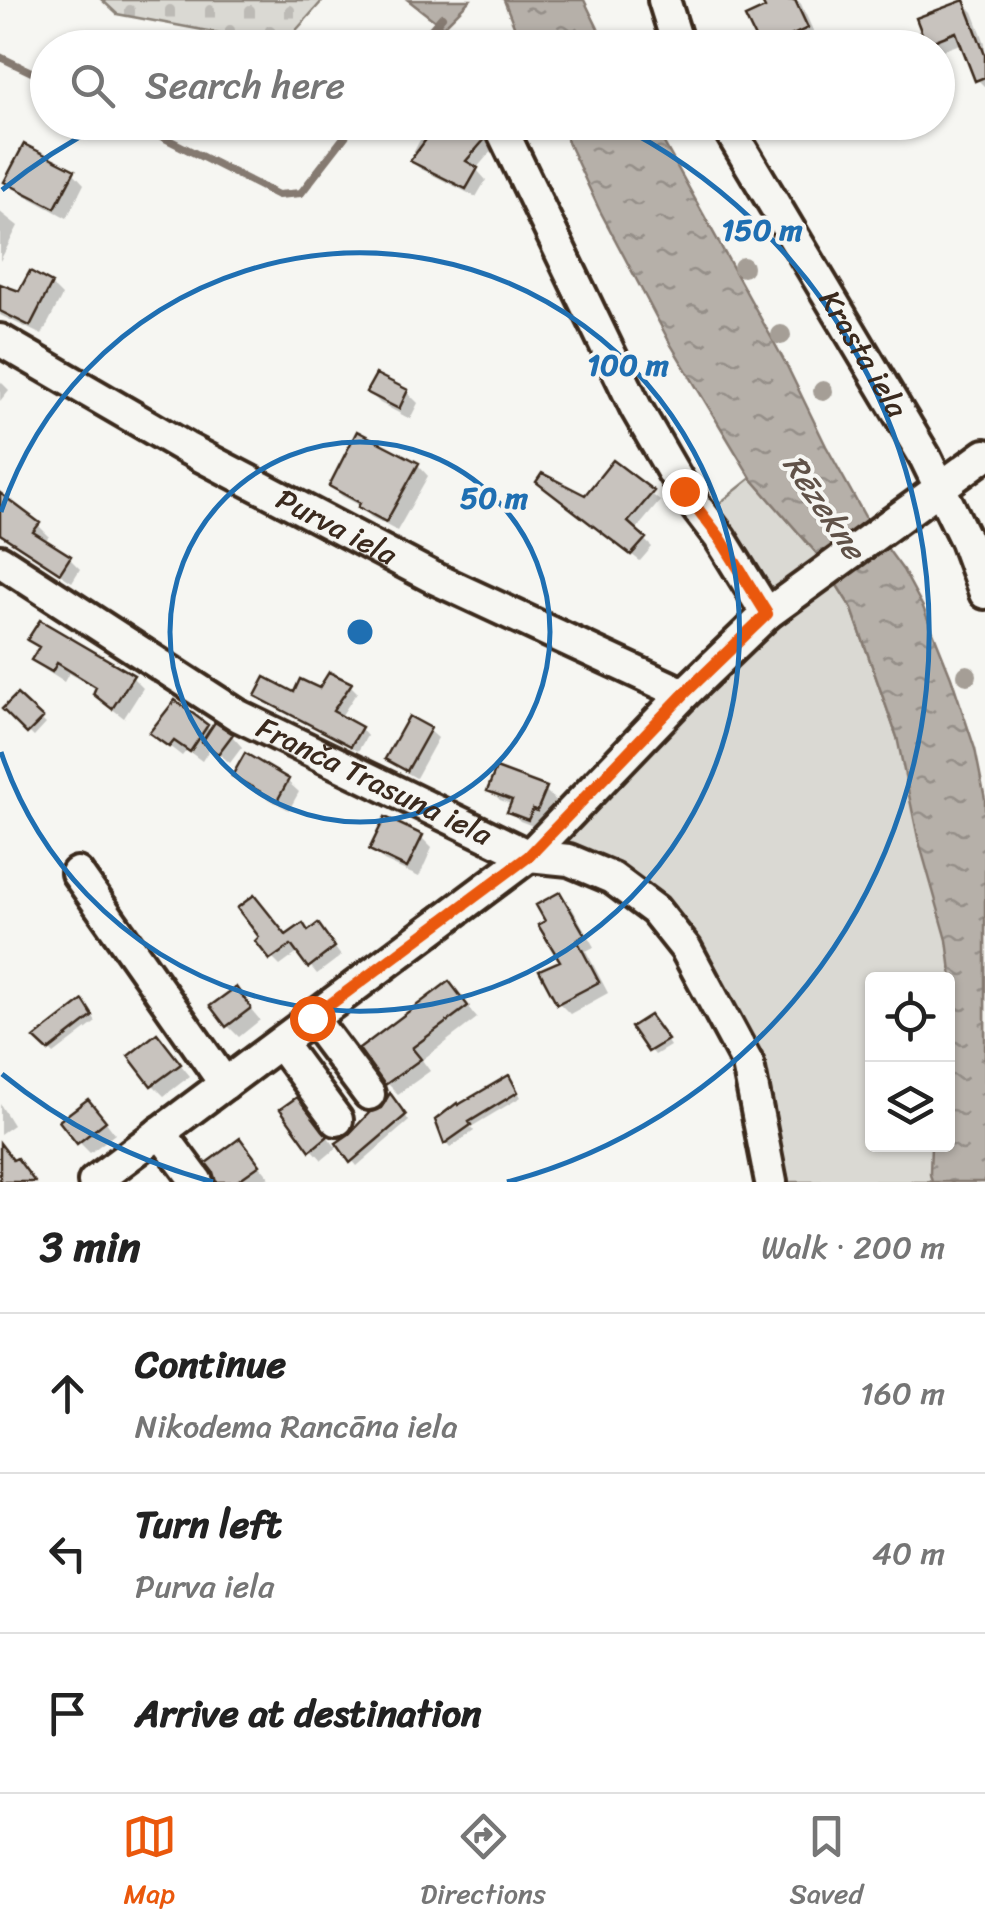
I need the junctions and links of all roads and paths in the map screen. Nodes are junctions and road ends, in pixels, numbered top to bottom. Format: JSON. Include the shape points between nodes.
{"nodes":[{"id":1,"x":664,"y":0,"type":"edge"},
{"id":2,"x":674,"y":30,"type":"edge"},
{"id":3,"x":507,"y":140,"type":"edge"},
{"id":4,"x":736,"y":140,"type":"edge"},
{"id":5,"x":0,"y":340,"type":"edge"},
{"id":6,"x":985,"y":456,"type":"edge"},
{"id":7,"x":941,"y":488,"type":"junction"},
{"id":8,"x":0,"y":561,"type":"edge"},
{"id":9,"x":985,"y":593,"type":"edge"},
{"id":10,"x":767,"y":614,"type":"junction"},
{"id":11,"x":684,"y":694,"type":"junction"},
{"id":12,"x":529,"y":856,"type":"junction"},
{"id":13,"x":76,"y":873,"type":"dead end"},
{"id":14,"x":312,"y":1018,"type":"junction"},
{"id":15,"x":280,"y":1043,"type":"junction"},
{"id":16,"x":225,"y":1084,"type":"junction"},
{"id":17,"x":369,"y":1094,"type":"dead end"},
{"id":18,"x":337,"y":1120,"type":"dead end"},
{"id":19,"x":160,"y":1132,"type":"junction"},
{"id":20,"x":107,"y":1178,"type":"edge"},
{"id":21,"x":197,"y":1182,"type":"edge"},
{"id":22,"x":772,"y":1182,"type":"edge"}],
"edges":[{"from":1,"to":2,"type":"street"},
{"from":3,"to":10,"type":"street","via":[[636,408]]},
{"from":4,"to":7,"type":"street","name":"Krasta iela"},
{"from":5,"to":11,"type":"street","name":"Purva iela","via":[[186,448],[434,578]]},
{"from":6,"to":7,"type":"street"},
{"from":7,"to":9,"type":"street","name":"Krasta iela"},
{"from":7,"to":10,"type":"street"},
{"from":8,"to":12,"type":"street","name":"Franča Trasuna iela","via":[[238,716]]},
{"from":10,"to":11,"type":"street"},
{"from":11,"to":12,"type":"street"},
{"from":12,"to":14,"type":"street"},
{"from":12,"to":22,"type":"street","name":"Franča Trasuna iela","via":[[569,860],[612,878],[655,910],[686,949],[748,1064]]},
{"from":13,"to":16,"type":"street"},
{"from":14,"to":15,"type":"street"},
{"from":14,"to":17,"type":"street"},
{"from":15,"to":16,"type":"street"},
{"from":15,"to":18,"type":"street"},
{"from":16,"to":19,"type":"street"},
{"from":19,"to":20,"type":"street"},
{"from":19,"to":21,"type":"street"}]}
